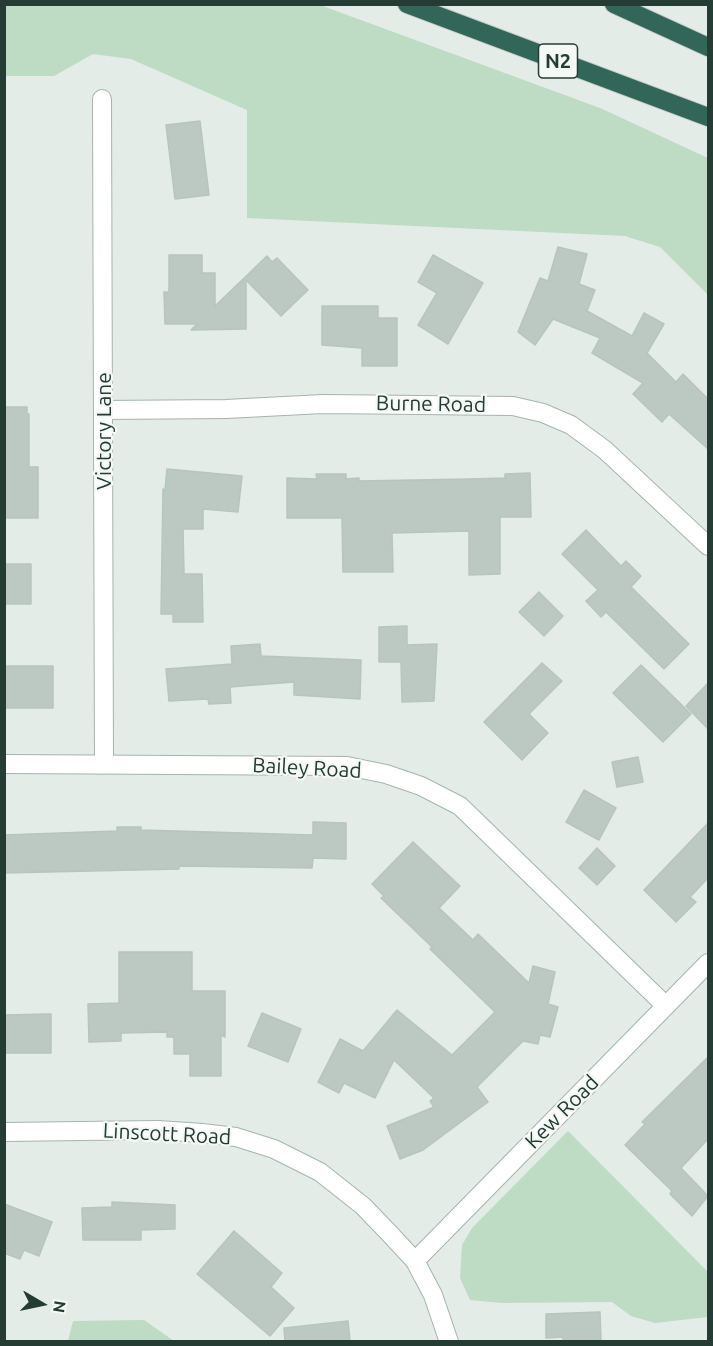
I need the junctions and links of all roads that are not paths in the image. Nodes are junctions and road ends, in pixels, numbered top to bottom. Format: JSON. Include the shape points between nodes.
{"nodes":[{"id":1,"x":407,"y":4,"type":"edge"},
{"id":2,"x":614,"y":4,"type":"edge"},
{"id":3,"x":708,"y":47,"type":"edge"},
{"id":4,"x":102,"y":99,"type":"dead end"},
{"id":5,"x":708,"y":117,"type":"edge"},
{"id":6,"x":104,"y":410,"type":"junction"},
{"id":7,"x":708,"y":546,"type":"edge"},
{"id":8,"x":104,"y":763,"type":"junction"},
{"id":9,"x":4,"y":764,"type":"edge"},
{"id":10,"x":708,"y":963,"type":"edge"},
{"id":11,"x":666,"y":1006,"type":"junction"},
{"id":12,"x":4,"y":1132,"type":"edge"},
{"id":13,"x":415,"y":1261,"type":"junction"},
{"id":14,"x":449,"y":1341,"type":"edge"}],
"edges":[{"from":1,"to":5,"type":"highway","number":"N2"},
{"from":2,"to":3,"type":"highway"},
{"from":4,"to":6,"type":"street","name":"Victory Lane"},
{"from":6,"to":7,"type":"street","name":"Burne Road","via":[[226,410],[345,404],[513,406],[571,425],[605,450]]},
{"from":6,"to":8,"type":"street","name":"Victory Lane"},
{"from":8,"to":9,"type":"street","name":"Bailey Road"},
{"from":8,"to":11,"type":"street","name":"Bailey Road","via":[[347,766],[421,786],[460,806]]},
{"from":10,"to":11,"type":"street","name":"Kew Road"},
{"from":11,"to":13,"type":"street","name":"Kew Road"},
{"from":12,"to":13,"type":"street","name":"Linscott Road","via":[[158,1130],[237,1137],[274,1149],[320,1172],[363,1206]]},
{"from":13,"to":14,"type":"street","name":"Linscott Road","via":[[433,1295]]}]}
